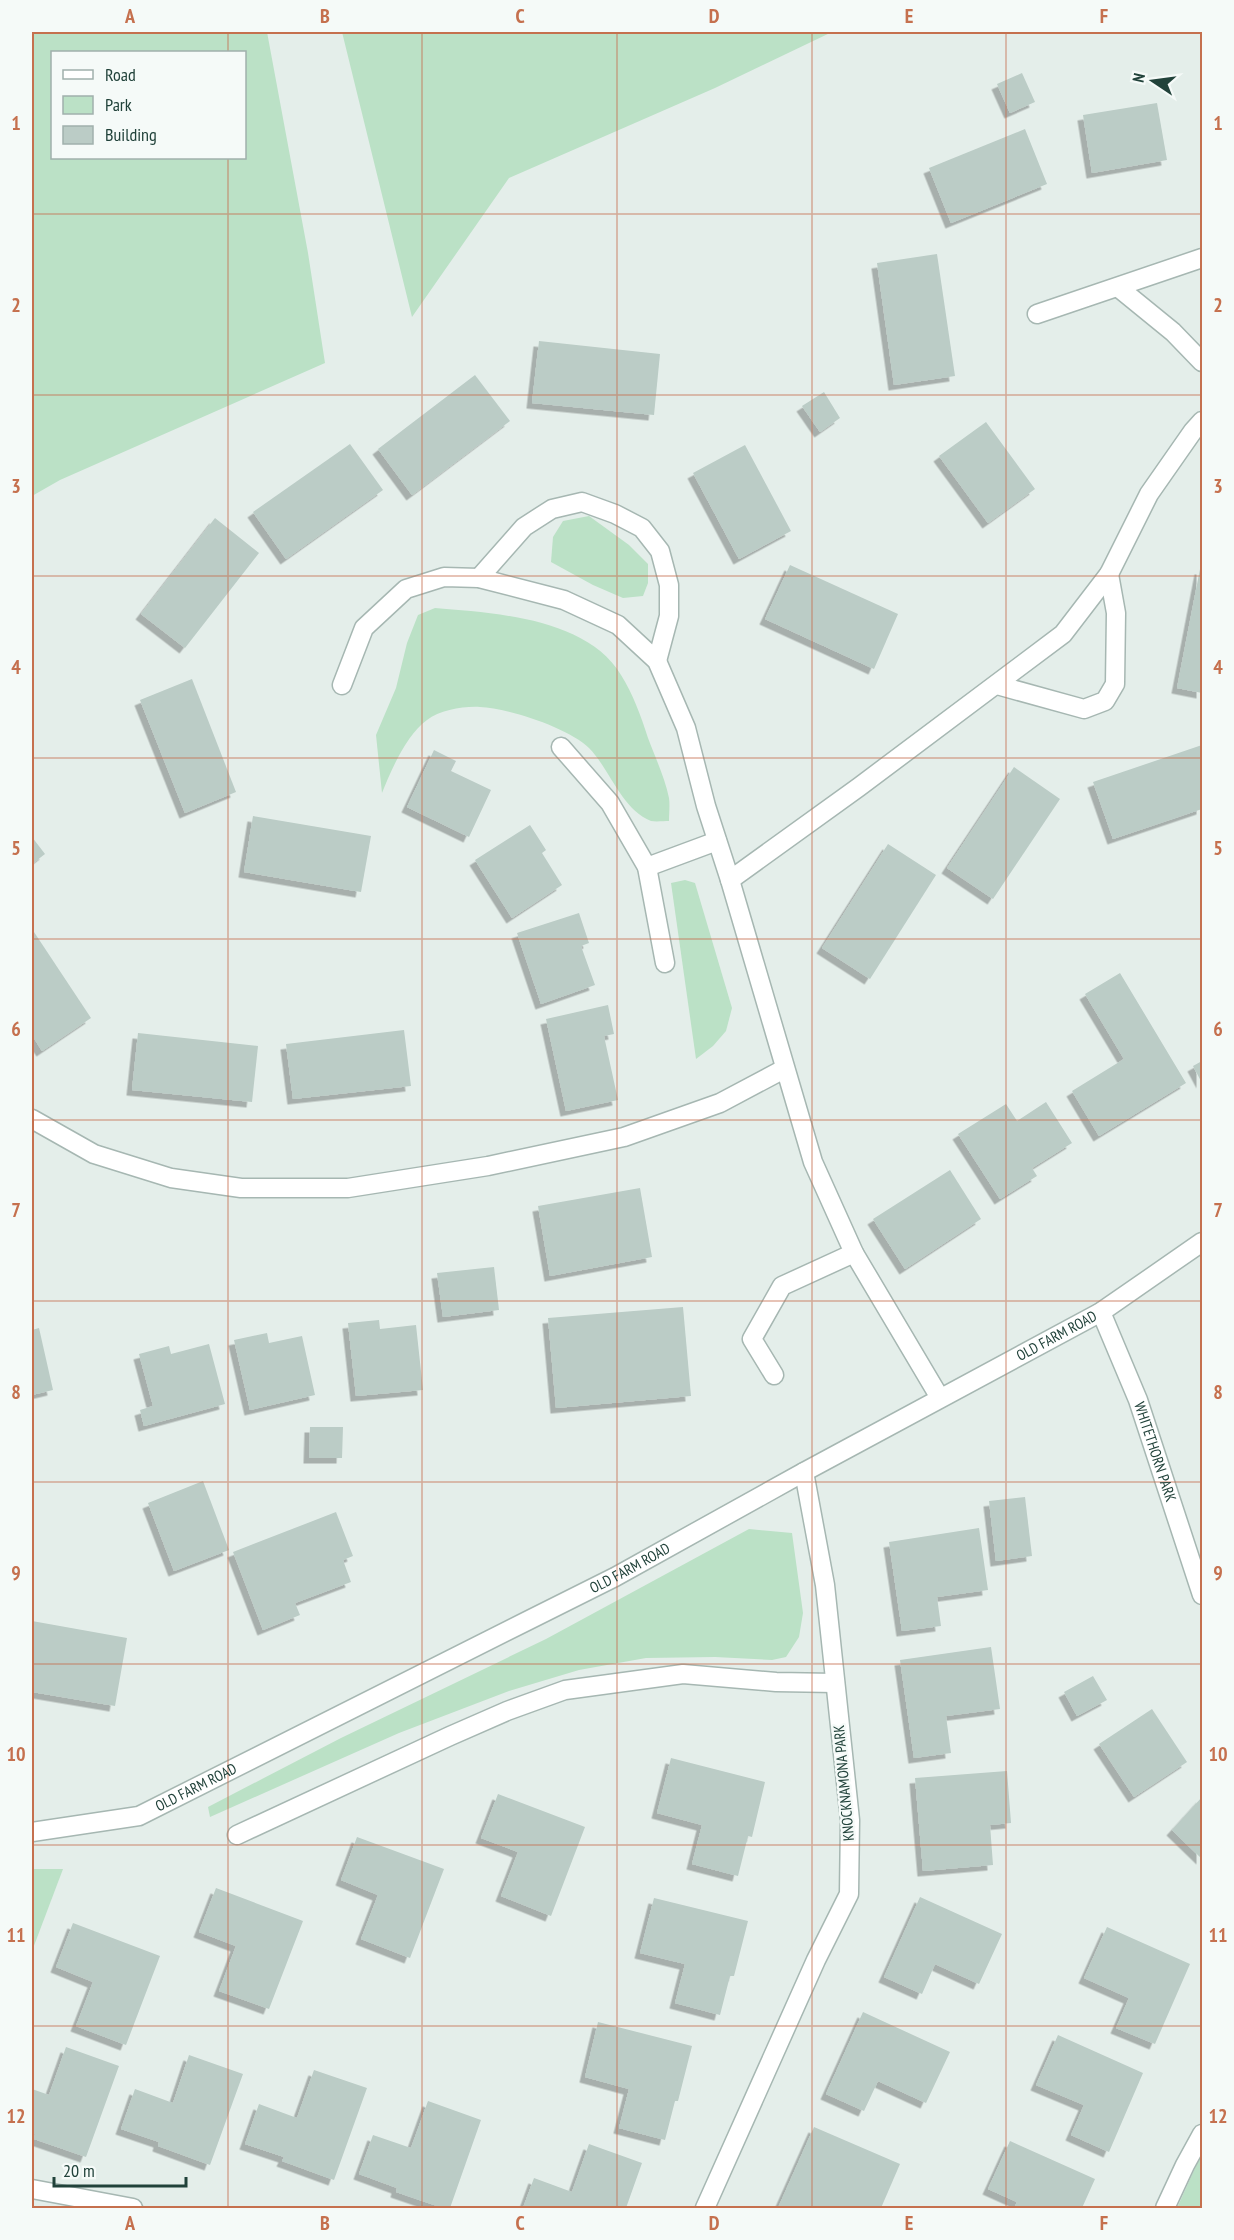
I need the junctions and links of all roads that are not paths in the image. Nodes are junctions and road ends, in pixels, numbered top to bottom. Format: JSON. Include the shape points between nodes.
{"nodes":[{"id":1,"x":1203,"y":258,"type":"edge"},
{"id":2,"x":1119,"y":288,"type":"junction"},
{"id":3,"x":1037,"y":314,"type":"dead end"},
{"id":4,"x":1203,"y":362,"type":"edge"},
{"id":5,"x":1203,"y":421,"type":"edge"},
{"id":6,"x":1109,"y":574,"type":"junction"},
{"id":7,"x":478,"y":578,"type":"junction"},
{"id":8,"x":657,"y":662,"type":"junction"},
{"id":9,"x":342,"y":685,"type":"dead end"},
{"id":10,"x":997,"y":685,"type":"junction"},
{"id":11,"x":561,"y":747,"type":"dead end"},
{"id":12,"x":717,"y":841,"type":"junction"},
{"id":13,"x":647,"y":867,"type":"junction"},
{"id":14,"x":730,"y":880,"type":"junction"},
{"id":15,"x":665,"y":963,"type":"dead end"},
{"id":16,"x":784,"y":1069,"type":"junction"},
{"id":17,"x":32,"y":1119,"type":"edge"},
{"id":18,"x":1203,"y":1242,"type":"edge"},
{"id":19,"x":854,"y":1253,"type":"junction"},
{"id":20,"x":1101,"y":1312,"type":"junction"},
{"id":21,"x":774,"y":1375,"type":"dead end"},
{"id":22,"x":940,"y":1398,"type":"junction"},
{"id":23,"x":804,"y":1472,"type":"junction"},
{"id":24,"x":1203,"y":1595,"type":"edge"},
{"id":25,"x":835,"y":1683,"type":"junction"},
{"id":26,"x":32,"y":1832,"type":"edge"},
{"id":27,"x":237,"y":1835,"type":"dead end"},
{"id":28,"x":1203,"y":2134,"type":"edge"},
{"id":29,"x":32,"y":2189,"type":"edge"},
{"id":30,"x":133,"y":2208,"type":"edge"},
{"id":31,"x":705,"y":2208,"type":"edge"},
{"id":32,"x":1165,"y":2208,"type":"edge"}],
"edges":[{"from":1,"to":2,"type":"street"},
{"from":2,"to":3,"type":"street"},
{"from":2,"to":4,"type":"street"},
{"from":5,"to":6,"type":"street","via":[[1149,494]]},
{"from":6,"to":10,"type":"street","via":[[1063,634]]},
{"from":6,"to":10,"type":"street","via":[[1116,613],[1115,684],[1105,700],[1084,709]]},
{"from":7,"to":8,"type":"street","via":[[564,600],[618,625]]},
{"from":7,"to":8,"type":"street","via":[[524,527],[552,508],[582,502],[615,514],[642,528],[660,551],[669,585],[669,616]]},
{"from":7,"to":9,"type":"street","via":[[444,577],[406,589],[364,627]]},
{"from":8,"to":12,"type":"street","via":[[686,728]]},
{"from":10,"to":14,"type":"street"},
{"from":11,"to":13,"type":"street","via":[[610,803]]},
{"from":12,"to":13,"type":"street"},
{"from":12,"to":14,"type":"street"},
{"from":13,"to":15,"type":"street"},
{"from":14,"to":16,"type":"street"},
{"from":16,"to":17,"type":"street","via":[[720,1102],[624,1137],[488,1166],[348,1188],[241,1188],[171,1178],[94,1154]]},
{"from":16,"to":19,"type":"street","via":[[813,1162]]},
{"from":18,"to":20,"type":"street","name":"OLD FARM ROAD"},
{"from":19,"to":21,"type":"street","via":[[782,1286],[752,1339]]},
{"from":19,"to":22,"type":"street"},
{"from":20,"to":22,"type":"street","name":"OLD FARM ROAD"},
{"from":20,"to":24,"type":"street","name":"WHITETHORN PARK","via":[[1138,1400]]},
{"from":22,"to":23,"type":"street","name":"OLD FARM ROAD"},
{"from":23,"to":25,"type":"street","name":"KNOCKNAMONA PARK","via":[[825,1585]]},
{"from":23,"to":26,"type":"street","name":"OLD FARM ROAD","via":[[615,1577],[140,1816]]},
{"from":25,"to":27,"type":"street","via":[[683,1674],[565,1690],[469,1728]]},
{"from":25,"to":31,"type":"street","name":"KNOCKNAMONA PARK","via":[[850,1820],[849,1894]]},
{"from":28,"to":32,"type":"street"},
{"from":29,"to":30,"type":"street"}]}
